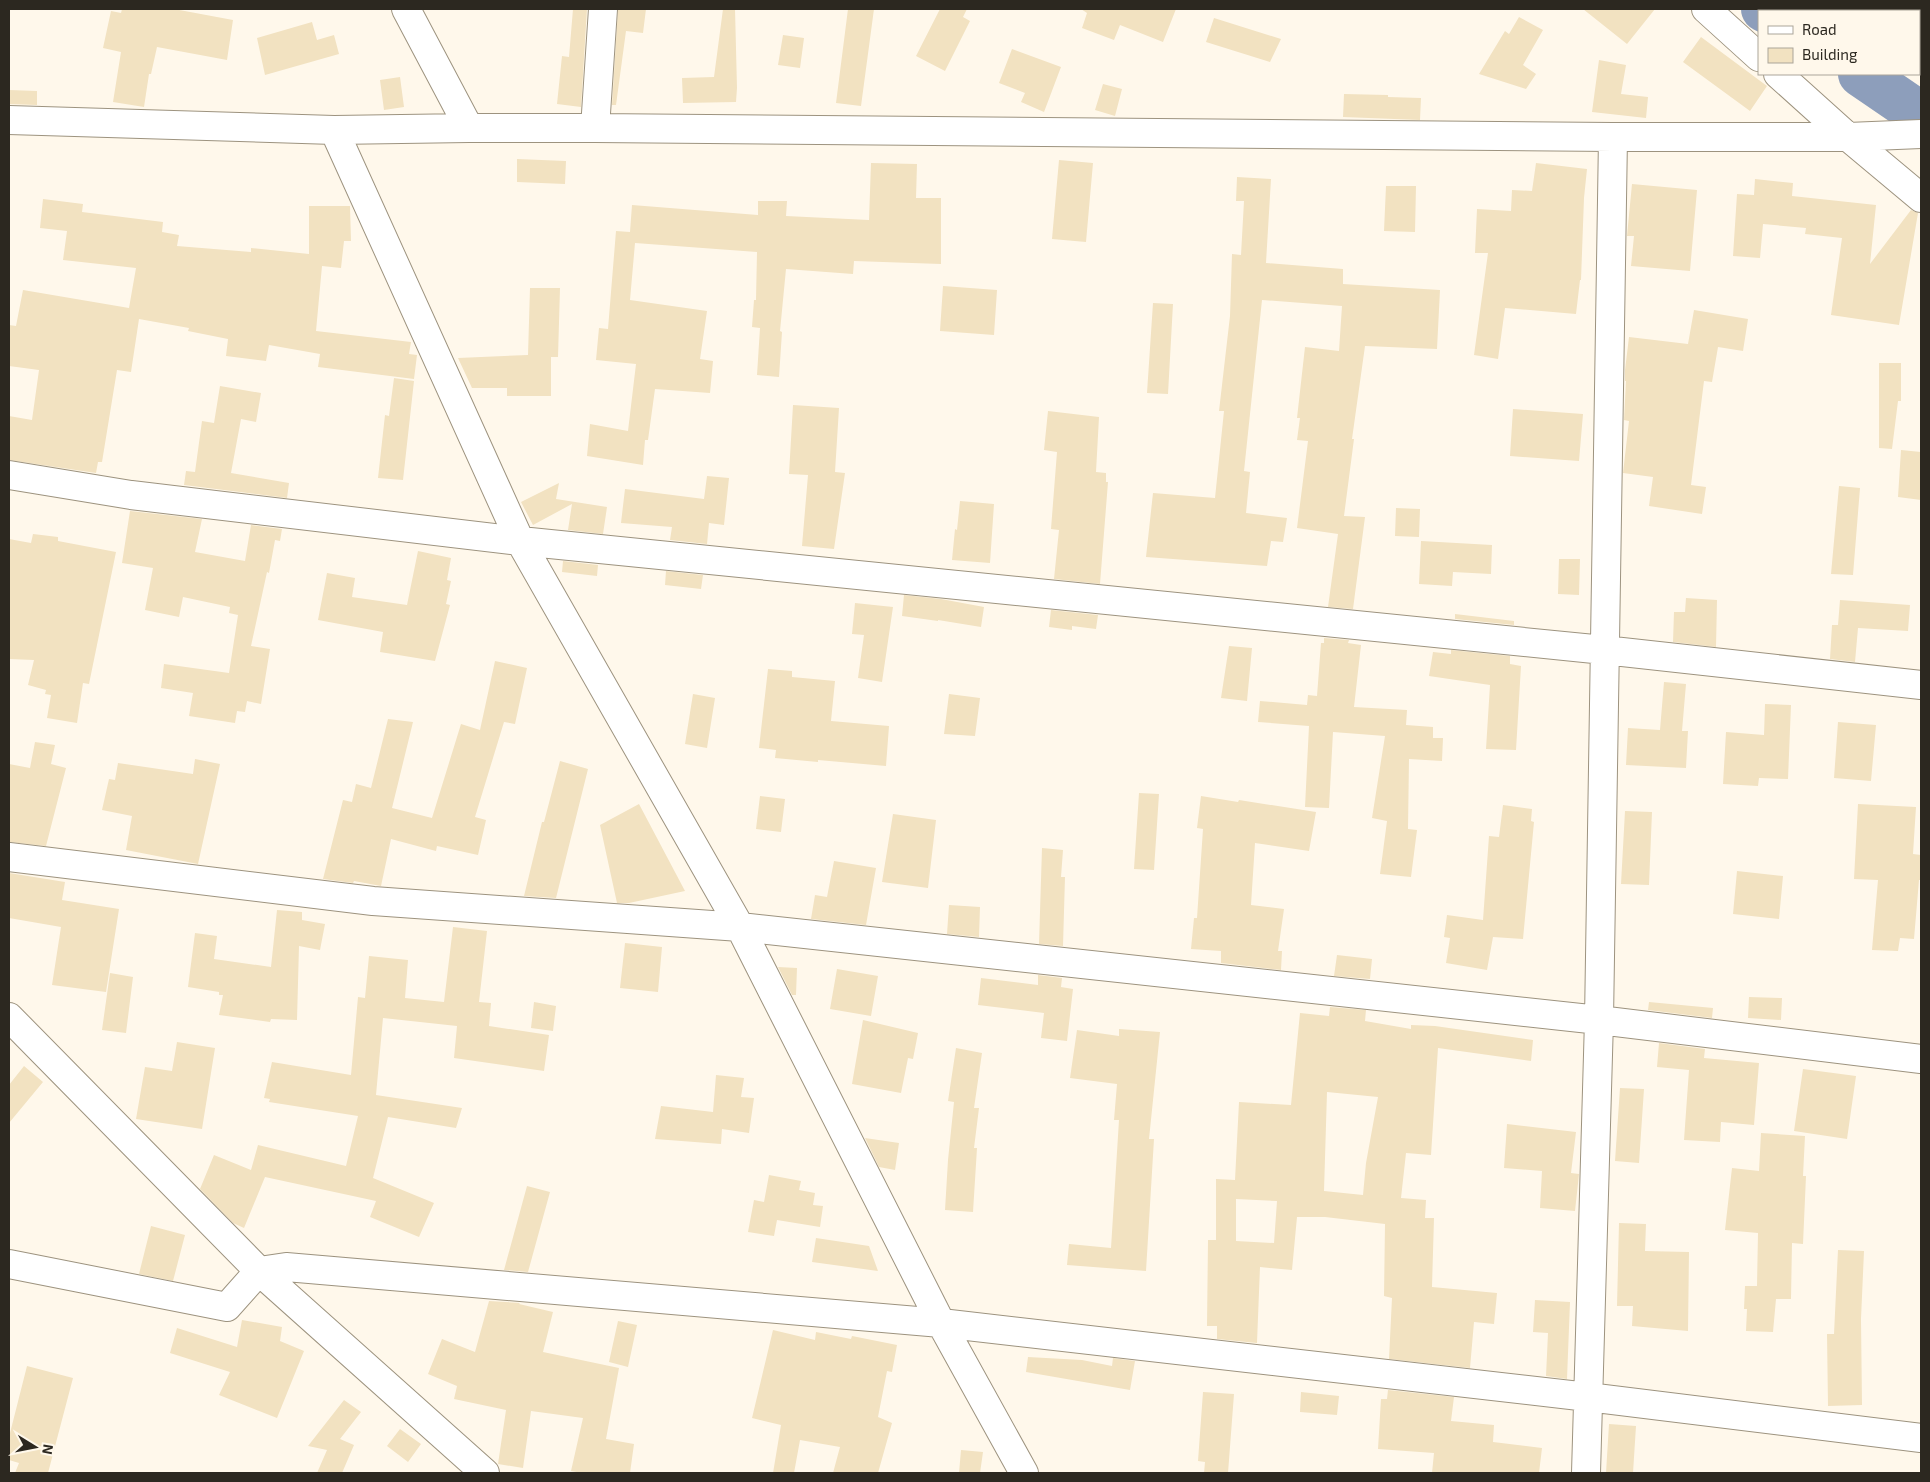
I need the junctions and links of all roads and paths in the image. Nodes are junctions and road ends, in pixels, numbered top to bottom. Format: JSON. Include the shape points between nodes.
{"nodes":[{"id":1,"x":406,"y":9,"type":"edge"},
{"id":2,"x":603,"y":9,"type":"edge"},
{"id":3,"x":1706,"y":9,"type":"edge"},
{"id":4,"x":1758,"y":56,"type":"edge"},
{"id":5,"x":1779,"y":75,"type":"edge"},
{"id":6,"x":9,"y":120,"type":"edge"},
{"id":7,"x":469,"y":128,"type":"junction"},
{"id":8,"x":595,"y":128,"type":"junction"},
{"id":9,"x":334,"y":130,"type":"junction"},
{"id":10,"x":1918,"y":134,"type":"edge"},
{"id":11,"x":1613,"y":137,"type":"junction"},
{"id":12,"x":1848,"y":137,"type":"junction"},
{"id":13,"x":1921,"y":198,"type":"edge"},
{"id":14,"x":9,"y":475,"type":"edge"},
{"id":15,"x":520,"y":541,"type":"junction"},
{"id":16,"x":1604,"y":650,"type":"junction"},
{"id":17,"x":1921,"y":685,"type":"edge"},
{"id":18,"x":9,"y":857,"type":"edge"},
{"id":19,"x":740,"y":927,"type":"junction"},
{"id":20,"x":9,"y":1017,"type":"edge"},
{"id":21,"x":1599,"y":1020,"type":"junction"},
{"id":22,"x":1921,"y":1059,"type":"edge"},
{"id":23,"x":9,"y":1264,"type":"edge"},
{"id":24,"x":259,"y":1271,"type":"junction"},
{"id":25,"x":941,"y":1323,"type":"junction"},
{"id":26,"x":1588,"y":1397,"type":"junction"},
{"id":27,"x":1921,"y":1438,"type":"edge"},
{"id":28,"x":484,"y":1473,"type":"edge"},
{"id":29,"x":1024,"y":1473,"type":"edge"},
{"id":30,"x":1586,"y":1473,"type":"edge"}],
"edges":[{"from":1,"to":7,"type":"street"},
{"from":2,"to":8,"type":"street"},
{"from":3,"to":4,"type":"street"},
{"from":5,"to":12,"type":"street"},
{"from":6,"to":9,"type":"street"},
{"from":7,"to":8,"type":"street"},
{"from":7,"to":9,"type":"street"},
{"from":8,"to":11,"type":"street"},
{"from":9,"to":15,"type":"street"},
{"from":10,"to":12,"type":"street"},
{"from":11,"to":12,"type":"street"},
{"from":11,"to":16,"type":"street"},
{"from":12,"to":13,"type":"street"},
{"from":14,"to":15,"type":"street","via":[[131,495]]},
{"from":15,"to":16,"type":"street"},
{"from":15,"to":19,"type":"street"},
{"from":16,"to":17,"type":"street"},
{"from":16,"to":21,"type":"street"},
{"from":18,"to":19,"type":"street","via":[[373,902]]},
{"from":19,"to":21,"type":"street"},
{"from":19,"to":25,"type":"street"},
{"from":20,"to":24,"type":"street"},
{"from":21,"to":22,"type":"street"},
{"from":21,"to":26,"type":"street"},
{"from":23,"to":24,"type":"street","via":[[227,1307]]},
{"from":24,"to":25,"type":"street","via":[[286,1267]]},
{"from":24,"to":28,"type":"street"},
{"from":25,"to":26,"type":"street"},
{"from":25,"to":29,"type":"street"},
{"from":26,"to":27,"type":"street"},
{"from":26,"to":30,"type":"street"}]}
